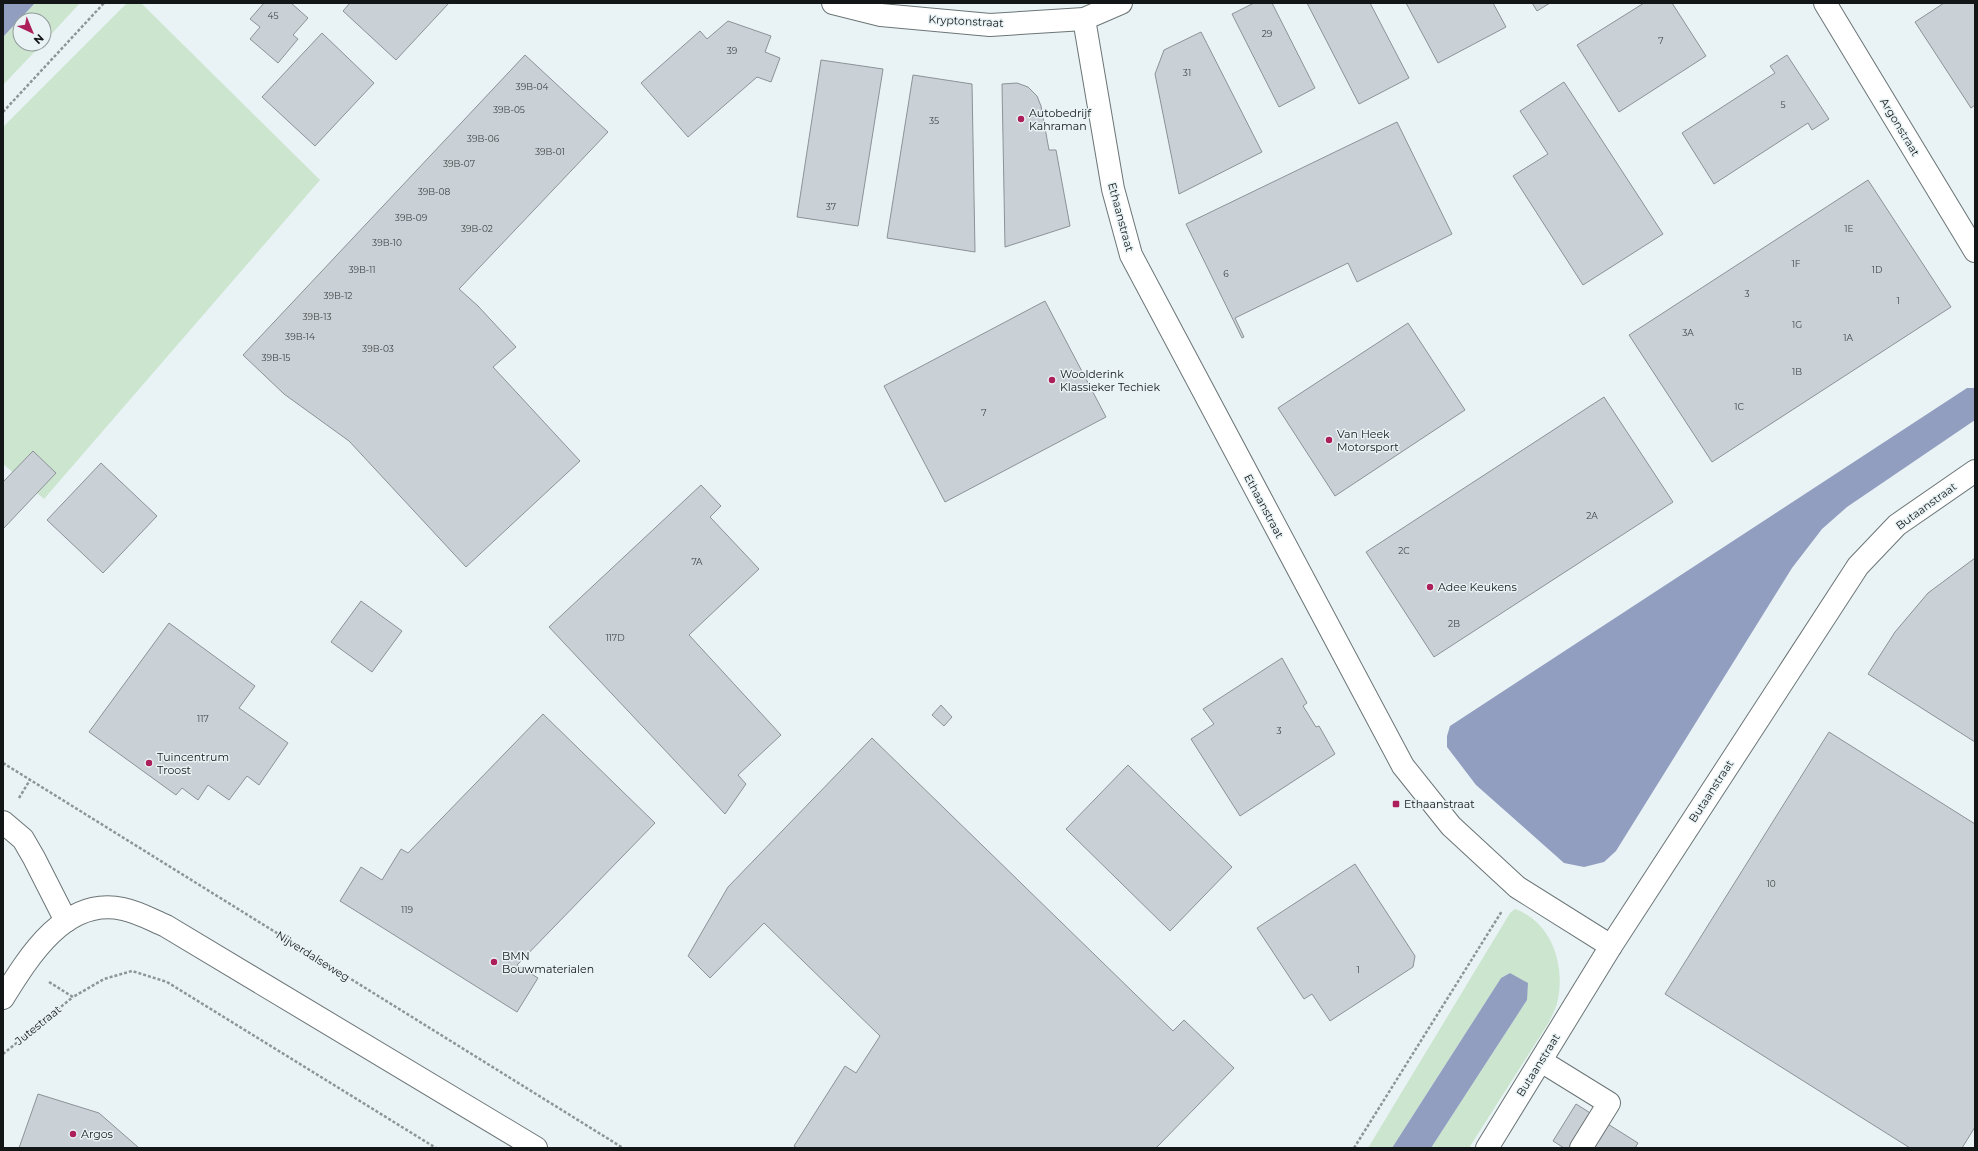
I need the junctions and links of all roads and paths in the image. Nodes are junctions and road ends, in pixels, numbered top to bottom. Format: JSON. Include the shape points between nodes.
{"nodes":[{"id":1,"x":104,"y":3,"type":"edge"},
{"id":2,"x":833,"y":3,"type":"edge"},
{"id":3,"x":1121,"y":3,"type":"edge"},
{"id":4,"x":1825,"y":3,"type":"edge"},
{"id":5,"x":1084,"y":19,"type":"junction"},
{"id":6,"x":3,"y":112,"type":"edge"},
{"id":7,"x":1975,"y":251,"type":"edge"},
{"id":8,"x":1975,"y":471,"type":"edge"},
{"id":9,"x":3,"y":763,"type":"edge"},
{"id":10,"x":3,"y":822,"type":"edge"},
{"id":11,"x":1517,"y":887,"type":"junction"},
{"id":12,"x":66,"y":921,"type":"junction"},
{"id":13,"x":1611,"y":946,"type":"junction"},
{"id":14,"x":23,"y":966,"type":"junction"},
{"id":15,"x":73,"y":997,"type":"junction"},
{"id":16,"x":3,"y":998,"type":"edge"},
{"id":17,"x":3,"y":1054,"type":"edge"},
{"id":18,"x":1541,"y":1061,"type":"junction"},
{"id":19,"x":436,"y":1148,"type":"edge"},
{"id":20,"x":536,"y":1148,"type":"edge"},
{"id":21,"x":623,"y":1148,"type":"edge"},
{"id":22,"x":1354,"y":1148,"type":"edge"},
{"id":23,"x":1487,"y":1148,"type":"edge"},
{"id":24,"x":1581,"y":1148,"type":"edge"}],
"edges":[{"from":1,"to":6,"type":"path"},
{"from":2,"to":5,"type":"street","name":"Kryptonstraat","via":[[881,15],[990,25]]},
{"from":3,"to":5,"type":"street","name":"Kryptonstraat"},
{"from":4,"to":7,"type":"street","name":"Argonstraat"},
{"from":5,"to":11,"type":"street","name":"Ethaanstraat","via":[[1113,189],[1131,255],[1403,766],[1451,826]]},
{"from":8,"to":13,"type":"street","name":"Butaanstraat","via":[[1897,525],[1858,566]]},
{"from":9,"to":21,"type":"path","name":"Nijverdalseweg"},
{"from":10,"to":12,"type":"street","via":[[23,839]]},
{"from":11,"to":13,"type":"street","name":"Ethaanstraat"},
{"from":11,"to":22,"type":"path"},
{"from":12,"to":14,"type":"street","via":[[41,942]]},
{"from":12,"to":20,"type":"street","via":[[93,908],[123,909],[166,926]]},
{"from":13,"to":18,"type":"street","name":"Butaanstraat"},
{"from":14,"to":15,"type":"path"},
{"from":14,"to":16,"type":"street"},
{"from":15,"to":17,"type":"path","name":"Jutestraat"},
{"from":15,"to":19,"type":"path","via":[[104,979],[132,971],[167,982]]},
{"from":18,"to":23,"type":"street","name":"Butaanstraat"},
{"from":18,"to":24,"type":"street","via":[[1609,1103]]}]}
